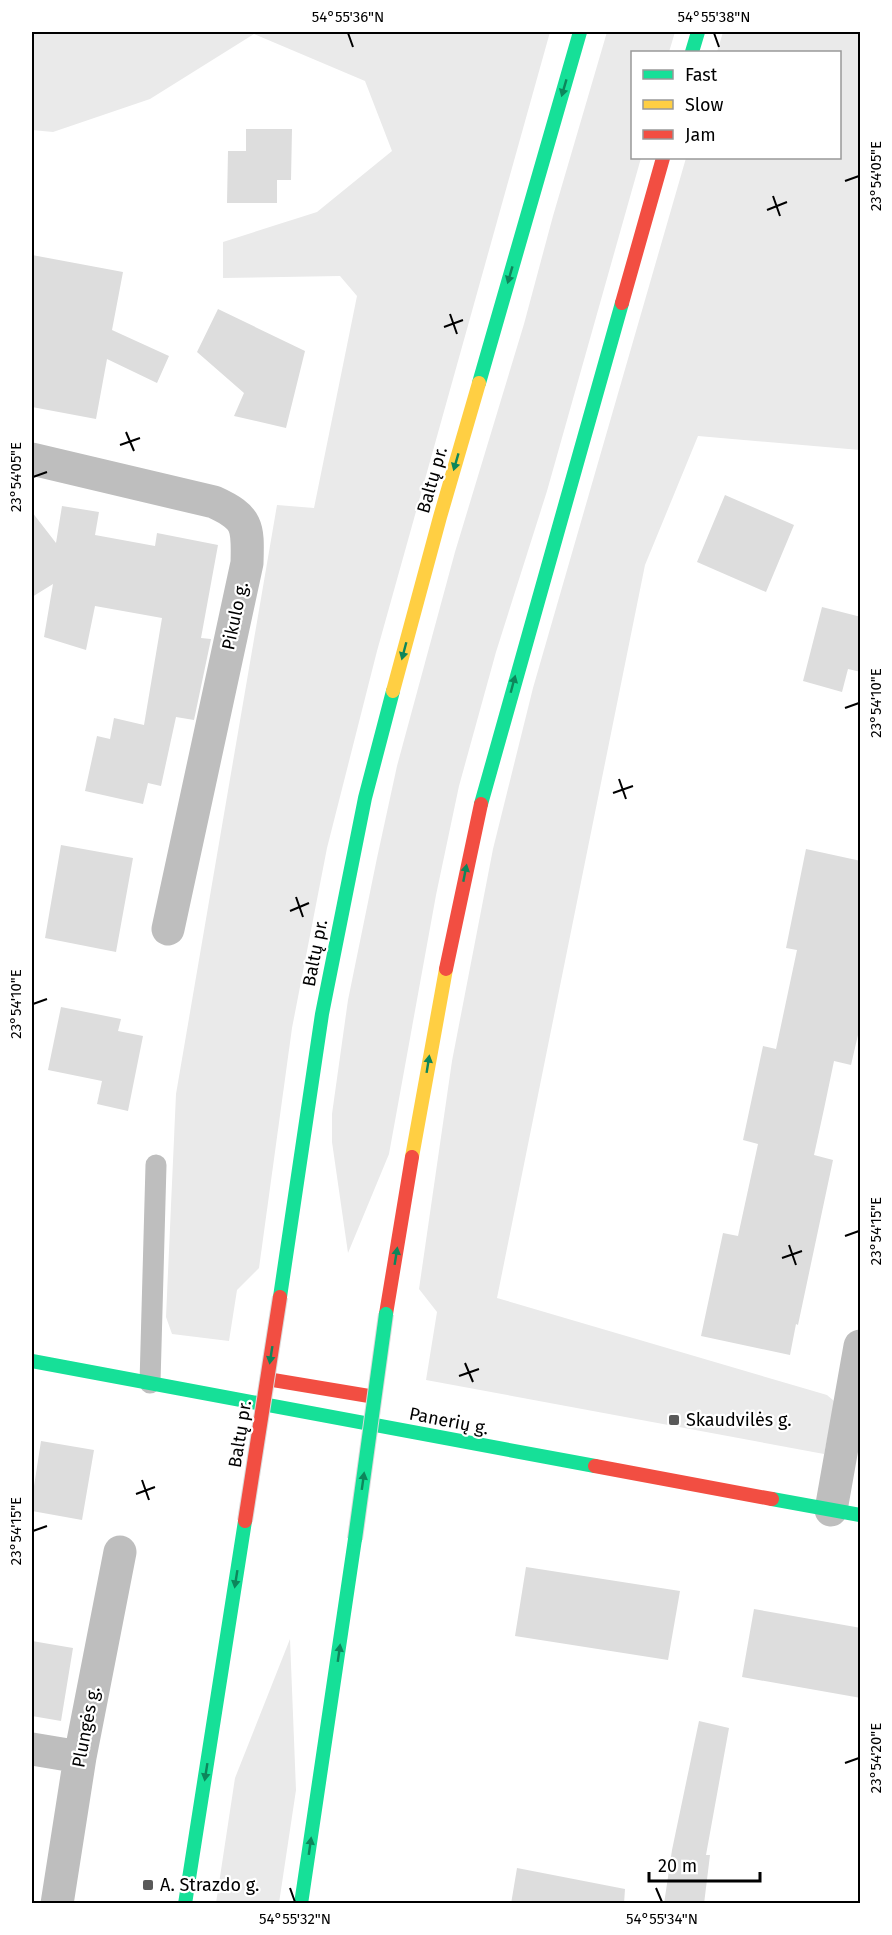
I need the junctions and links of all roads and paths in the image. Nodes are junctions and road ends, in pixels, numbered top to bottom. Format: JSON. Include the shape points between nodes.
{"nodes":[{"id":1,"x":580,"y":32,"type":"edge"},
{"id":2,"x":698,"y":32,"type":"edge"},
{"id":3,"x":692,"y":51,"type":"edge"},
{"id":4,"x":663,"y":159,"type":"edge"},
{"id":5,"x":32,"y":459,"type":"edge"},
{"id":6,"x":168,"y":929,"type":"dead end"},
{"id":7,"x":156,"y":1165,"type":"dead end"},
{"id":8,"x":861,"y":1346,"type":"edge"},
{"id":9,"x":32,"y":1361,"type":"edge"},
{"id":10,"x":267,"y":1379,"type":"junction"},
{"id":11,"x":150,"y":1383,"type":"junction"},
{"id":12,"x":375,"y":1397,"type":"junction"},
{"id":13,"x":846,"y":1512,"type":"edge"},
{"id":14,"x":120,"y":1552,"type":"dead end"},
{"id":15,"x":32,"y":1749,"type":"edge"},
{"id":16,"x":80,"y":1757,"type":"junction"},
{"id":17,"x":57,"y":1904,"type":"edge"},
{"id":18,"x":185,"y":1904,"type":"edge"},
{"id":19,"x":301,"y":1904,"type":"edge"}],
"edges":[{"from":1,"to":10,"type":"main road","name":"Baltų pr.","one_way":true,"bridge":true,"via":[[440,518],[365,798],[322,1014]]},
{"from":2,"to":3,"type":"main road"},
{"from":12,"to":4,"type":"main road","one_way":true,"bridge":true,"via":[[434,1028],[477,817]]},
{"from":5,"to":6,"type":"street","name":"Pikulo g.","via":[[214,502],[235,511],[248,532],[247,563]]},
{"from":7,"to":11,"type":"lane"},
{"from":8,"to":13,"type":"street"},
{"from":9,"to":11,"type":"main road","name":"Panerių g."},
{"from":10,"to":12,"type":"main road"},
{"from":10,"to":18,"type":"main road","name":"Baltų pr.","one_way":true,"bridge":true},
{"from":11,"to":13,"type":"main road","name":"Panerių g."},
{"from":19,"to":12,"type":"main road","one_way":true,"bridge":true},
{"from":14,"to":16,"type":"street","name":"Plungės g."},
{"from":15,"to":16,"type":"street"},
{"from":16,"to":17,"type":"street","name":"Plungės g."}]}
